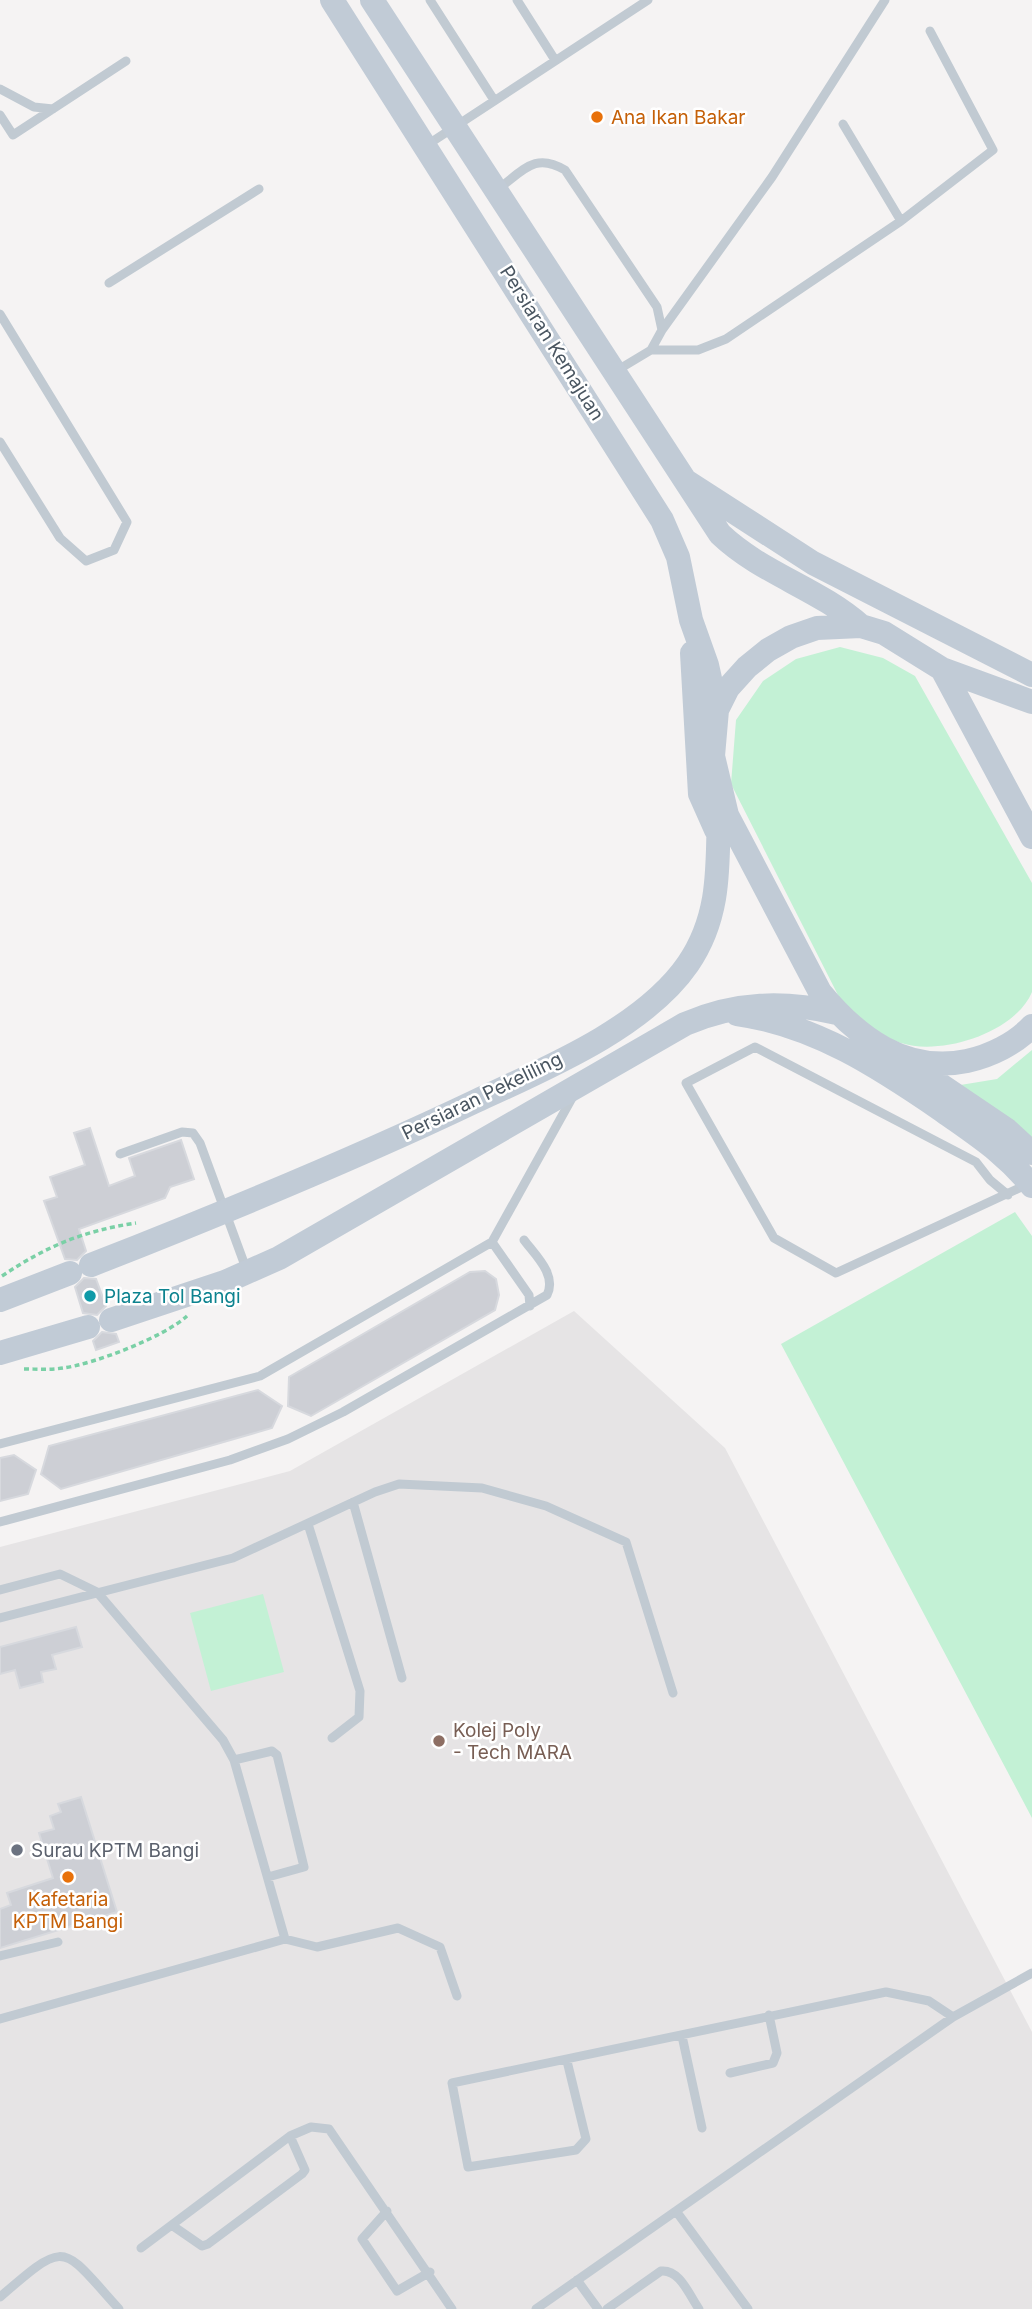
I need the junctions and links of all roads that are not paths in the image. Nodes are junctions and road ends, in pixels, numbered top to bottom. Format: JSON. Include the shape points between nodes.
{"nodes":[{"id":1,"x":332,"y":0,"type":"edge"},
{"id":2,"x":372,"y":0,"type":"edge"},
{"id":3,"x":430,"y":0,"type":"edge"},
{"id":4,"x":517,"y":0,"type":"edge"},
{"id":5,"x":648,"y":0,"type":"edge"},
{"id":6,"x":885,"y":0,"type":"edge"},
{"id":7,"x":930,"y":31,"type":"dead end"},
{"id":8,"x":555,"y":60,"type":"junction"},
{"id":9,"x":125,"y":61,"type":"dead end"},
{"id":10,"x":0,"y":89,"type":"edge"},
{"id":11,"x":494,"y":100,"type":"junction"},
{"id":12,"x":54,"y":109,"type":"junction"},
{"id":13,"x":0,"y":115,"type":"edge"},
{"id":14,"x":843,"y":124,"type":"dead end"},
{"id":15,"x":454,"y":127,"type":"junction"},
{"id":16,"x":426,"y":145,"type":"junction"},
{"id":17,"x":258,"y":189,"type":"dead end"},
{"id":18,"x":495,"y":191,"type":"junction"},
{"id":19,"x":901,"y":220,"type":"junction"},
{"id":20,"x":109,"y":283,"type":"dead end"},
{"id":21,"x":0,"y":314,"type":"edge"},
{"id":22,"x":662,"y":330,"type":"junction"},
{"id":23,"x":652,"y":350,"type":"junction"},
{"id":24,"x":615,"y":372,"type":"junction"},
{"id":25,"x":0,"y":442,"type":"edge"},
{"id":26,"x":680,"y":476,"type":"junction"},
{"id":27,"x":691,"y":620,"type":"junction"},
{"id":28,"x":861,"y":626,"type":"junction"},
{"id":29,"x":942,"y":669,"type":"junction"},
{"id":30,"x":1032,"y":675,"type":"edge"},
{"id":31,"x":1032,"y":702,"type":"edge"},
{"id":32,"x":717,"y":710,"type":"junction"},
{"id":33,"x":720,"y":792,"type":"junction"},
{"id":34,"x":718,"y":834,"type":"junction"},
{"id":35,"x":1032,"y":837,"type":"edge"},
{"id":36,"x":719,"y":1012,"type":"junction"},
{"id":37,"x":837,"y":1013,"type":"junction"},
{"id":38,"x":1032,"y":1026,"type":"edge"},
{"id":39,"x":896,"y":1055,"type":"junction"},
{"id":40,"x":579,"y":1084,"type":"junction"},
{"id":41,"x":1032,"y":1153,"type":"edge"},
{"id":42,"x":120,"y":1154,"type":"dead end"},
{"id":43,"x":990,"y":1180,"type":"junction"},
{"id":44,"x":1023,"y":1188,"type":"edge"},
{"id":45,"x":993,"y":1202,"type":"junction"},
{"id":46,"x":225,"y":1212,"type":"junction"},
{"id":47,"x":524,"y":1240,"type":"dead end"},
{"id":48,"x":492,"y":1242,"type":"junction"},
{"id":49,"x":247,"y":1272,"type":"junction"},
{"id":50,"x":0,"y":1300,"type":"edge"},
{"id":51,"x":530,"y":1306,"type":"junction"},
{"id":52,"x":6,"y":1361,"type":"edge"},
{"id":53,"x":0,"y":1444,"type":"edge"},
{"id":54,"x":353,"y":1502,"type":"junction"},
{"id":55,"x":0,"y":1522,"type":"edge"},
{"id":56,"x":308,"y":1524,"type":"junction"},
{"id":57,"x":0,"y":1590,"type":"edge"},
{"id":58,"x":97,"y":1592,"type":"junction"},
{"id":59,"x":0,"y":1618,"type":"edge"},
{"id":60,"x":402,"y":1678,"type":"dead end"},
{"id":61,"x":673,"y":1693,"type":"dead end"},
{"id":62,"x":332,"y":1738,"type":"dead end"},
{"id":63,"x":234,"y":1759,"type":"junction"},
{"id":64,"x":268,"y":1877,"type":"junction"},
{"id":65,"x":285,"y":1939,"type":"junction"},
{"id":66,"x":58,"y":1942,"type":"dead end"},
{"id":67,"x":0,"y":1956,"type":"edge"},
{"id":68,"x":1032,"y":1973,"type":"edge"},
{"id":69,"x":457,"y":1996,"type":"dead end"},
{"id":70,"x":769,"y":2015,"type":"junction"},
{"id":71,"x":953,"y":2017,"type":"junction"},
{"id":72,"x":0,"y":2019,"type":"edge"},
{"id":73,"x":682,"y":2036,"type":"junction"},
{"id":74,"x":567,"y":2061,"type":"junction"},
{"id":75,"x":730,"y":2074,"type":"dead end"},
{"id":76,"x":702,"y":2128,"type":"dead end"},
{"id":77,"x":290,"y":2136,"type":"junction"},
{"id":78,"x":387,"y":2211,"type":"junction"},
{"id":79,"x":676,"y":2211,"type":"junction"},
{"id":80,"x":173,"y":2226,"type":"junction"},
{"id":81,"x":141,"y":2248,"type":"dead end"},
{"id":82,"x":430,"y":2272,"type":"junction"},
{"id":83,"x":576,"y":2280,"type":"junction"},
{"id":84,"x":0,"y":2297,"type":"edge"},
{"id":85,"x":746,"y":2306,"type":"edge"},
{"id":86,"x":119,"y":2309,"type":"edge"},
{"id":87,"x":452,"y":2309,"type":"edge"},
{"id":88,"x":536,"y":2309,"type":"edge"},
{"id":89,"x":598,"y":2309,"type":"edge"},
{"id":90,"x":607,"y":2309,"type":"edge"},
{"id":91,"x":699,"y":2309,"type":"edge"},
{"id":92,"x":733,"y":2309,"type":"edge"}],
"edges":[{"from":1,"to":16,"type":"main road","name":"Persiaran Kemajuan"},
{"from":2,"to":15,"type":"main road","name":"Persiaran Kemajuan"},
{"from":3,"to":11,"type":"lane"},
{"from":4,"to":8,"type":"lane"},
{"from":5,"to":8,"type":"lane"},
{"from":6,"to":22,"type":"lane","via":[[772,177]]},
{"from":7,"to":19,"type":"lane","via":[[993,150]]},
{"from":8,"to":11,"type":"lane"},
{"from":9,"to":12,"type":"lane"},
{"from":10,"to":12,"type":"lane","via":[[34,107]]},
{"from":11,"to":15,"type":"lane"},
{"from":12,"to":13,"type":"lane","via":[[13,135]]},
{"from":14,"to":19,"type":"lane"},
{"from":15,"to":16,"type":"lane"},
{"from":15,"to":18,"type":"main road","name":"Persiaran Kemajuan"},
{"from":16,"to":27,"type":"main road","name":"Persiaran Kemajuan","via":[[662,520],[678,557]]},
{"from":17,"to":20,"type":"lane"},
{"from":18,"to":22,"type":"lane","via":[[541,161],[565,170],[657,307]]},
{"from":18,"to":24,"type":"main road","name":"Persiaran Kemajuan"},
{"from":19,"to":23,"type":"lane","via":[[726,339],[698,350]]},
{"from":21,"to":25,"type":"lane","via":[[128,522],[114,550],[86,561],[60,538]]},
{"from":22,"to":23,"type":"lane"},
{"from":23,"to":24,"type":"lane"},
{"from":24,"to":26,"type":"main road","name":"Persiaran Kemajuan"},
{"from":26,"to":28,"type":"main road","name":"Persiaran Kemajuan","via":[[738,552],[825,598]]},
{"from":26,"to":30,"type":"main road","via":[[813,563]]},
{"from":27,"to":32,"type":"main road","name":"Persiaran Kemajuan"},
{"from":27,"to":34,"type":"main road","via":[[700,793]]},
{"from":28,"to":29,"type":"main road","via":[[884,633]]},
{"from":28,"to":32,"type":"main road","via":[[817,628],[791,636],[747,667],[728,688]]},
{"from":29,"to":31,"type":"main road"},
{"from":29,"to":35,"type":"main road"},
{"from":32,"to":33,"type":"main road","via":[[712,756]]},
{"from":33,"to":34,"type":"main road","name":"Persiaran Pekeliling"},
{"from":33,"to":37,"type":"main road","via":[[738,838],[820,992]]},
{"from":34,"to":46,"type":"main road","name":"Persiaran Pekeliling","via":[[712,918],[688,965],[647,1007],[616,1029],[519,1081]]},
{"from":36,"to":37,"type":"main road","name":"Persiaran Pekeliling","via":[[769,1004]]},
{"from":36,"to":40,"type":"main road","name":"Persiaran Pekeliling","via":[[665,1034]]},
{"from":36,"to":44,"type":"main road","via":[[776,1023],[837,1044],[890,1074],[1007,1157]]},
{"from":37,"to":39,"type":"main road","via":[[861,1035]]},
{"from":38,"to":39,"type":"main road","via":[[1003,1048],[975,1059],[936,1064]]},
{"from":39,"to":41,"type":"main road","via":[[1007,1130]]},
{"from":40,"to":48,"type":"lane"},
{"from":40,"to":49,"type":"main road","name":"Persiaran Pekeliling","via":[[369,1208]]},
{"from":42,"to":46,"type":"lane","via":[[182,1132],[192,1133],[200,1143]]},
{"from":43,"to":44,"type":"lane"},
{"from":43,"to":45,"type":"lane"},
{"from":43,"to":45,"type":"lane","via":[[976,1161],[755,1047],[686,1083],[774,1238],[836,1273]]},
{"from":44,"to":45,"type":"lane"},
{"from":46,"to":49,"type":"lane"},
{"from":46,"to":50,"type":"main road","name":"Persiaran Pekeliling"},
{"from":47,"to":51,"type":"lane","via":[[551,1282],[547,1295]]},
{"from":48,"to":51,"type":"lane","via":[[529,1295]]},
{"from":48,"to":53,"type":"lane","via":[[260,1376]]},
{"from":49,"to":52,"type":"main road","name":"Persiaran Pekeliling"},
{"from":51,"to":55,"type":"lane","via":[[288,1440]]},
{"from":54,"to":56,"type":"lane"},
{"from":54,"to":60,"type":"lane"},
{"from":54,"to":61,"type":"lane","via":[[399,1484],[482,1488],[546,1506],[626,1542]]},
{"from":56,"to":58,"type":"lane","via":[[233,1558]]},
{"from":56,"to":62,"type":"lane","via":[[360,1691],[359,1717]]},
{"from":57,"to":58,"type":"lane","via":[[60,1574]]},
{"from":58,"to":59,"type":"lane"},
{"from":58,"to":63,"type":"lane","via":[[223,1740]]},
{"from":63,"to":64,"type":"lane"},
{"from":63,"to":64,"type":"lane","via":[[272,1751],[277,1755],[304,1867]]},
{"from":64,"to":65,"type":"lane"},
{"from":65,"to":69,"type":"lane","via":[[317,1947],[398,1927],[440,1947]]},
{"from":65,"to":72,"type":"lane"},
{"from":66,"to":67,"type":"lane"},
{"from":68,"to":71,"type":"lane"},
{"from":70,"to":71,"type":"lane","via":[[886,1992],[929,2000]]},
{"from":70,"to":73,"type":"lane"},
{"from":70,"to":75,"type":"lane","via":[[777,2053],[773,2063]]},
{"from":71,"to":79,"type":"lane"},
{"from":73,"to":74,"type":"lane"},
{"from":73,"to":76,"type":"lane"},
{"from":74,"to":74,"type":"lane","via":[[452,2083],[468,2167],[576,2150],[586,2139]]},
{"from":77,"to":78,"type":"lane","via":[[311,2127],[330,2129]]},
{"from":77,"to":80,"type":"lane"},
{"from":77,"to":80,"type":"lane","via":[[305,2170],[302,2174],[208,2244],[202,2246]]},
{"from":78,"to":82,"type":"lane"},
{"from":78,"to":82,"type":"lane","via":[[362,2239],[397,2291]]},
{"from":79,"to":83,"type":"lane"},
{"from":79,"to":85,"type":"lane"},
{"from":80,"to":81,"type":"lane"},
{"from":82,"to":87,"type":"lane"},
{"from":83,"to":88,"type":"lane"},
{"from":83,"to":89,"type":"lane"},
{"from":84,"to":86,"type":"lane","via":[[41,2261],[63,2256],[78,2263]]},
{"from":85,"to":92,"type":"lane"},
{"from":90,"to":91,"type":"lane","via":[[661,2271],[677,2276]]}]}
